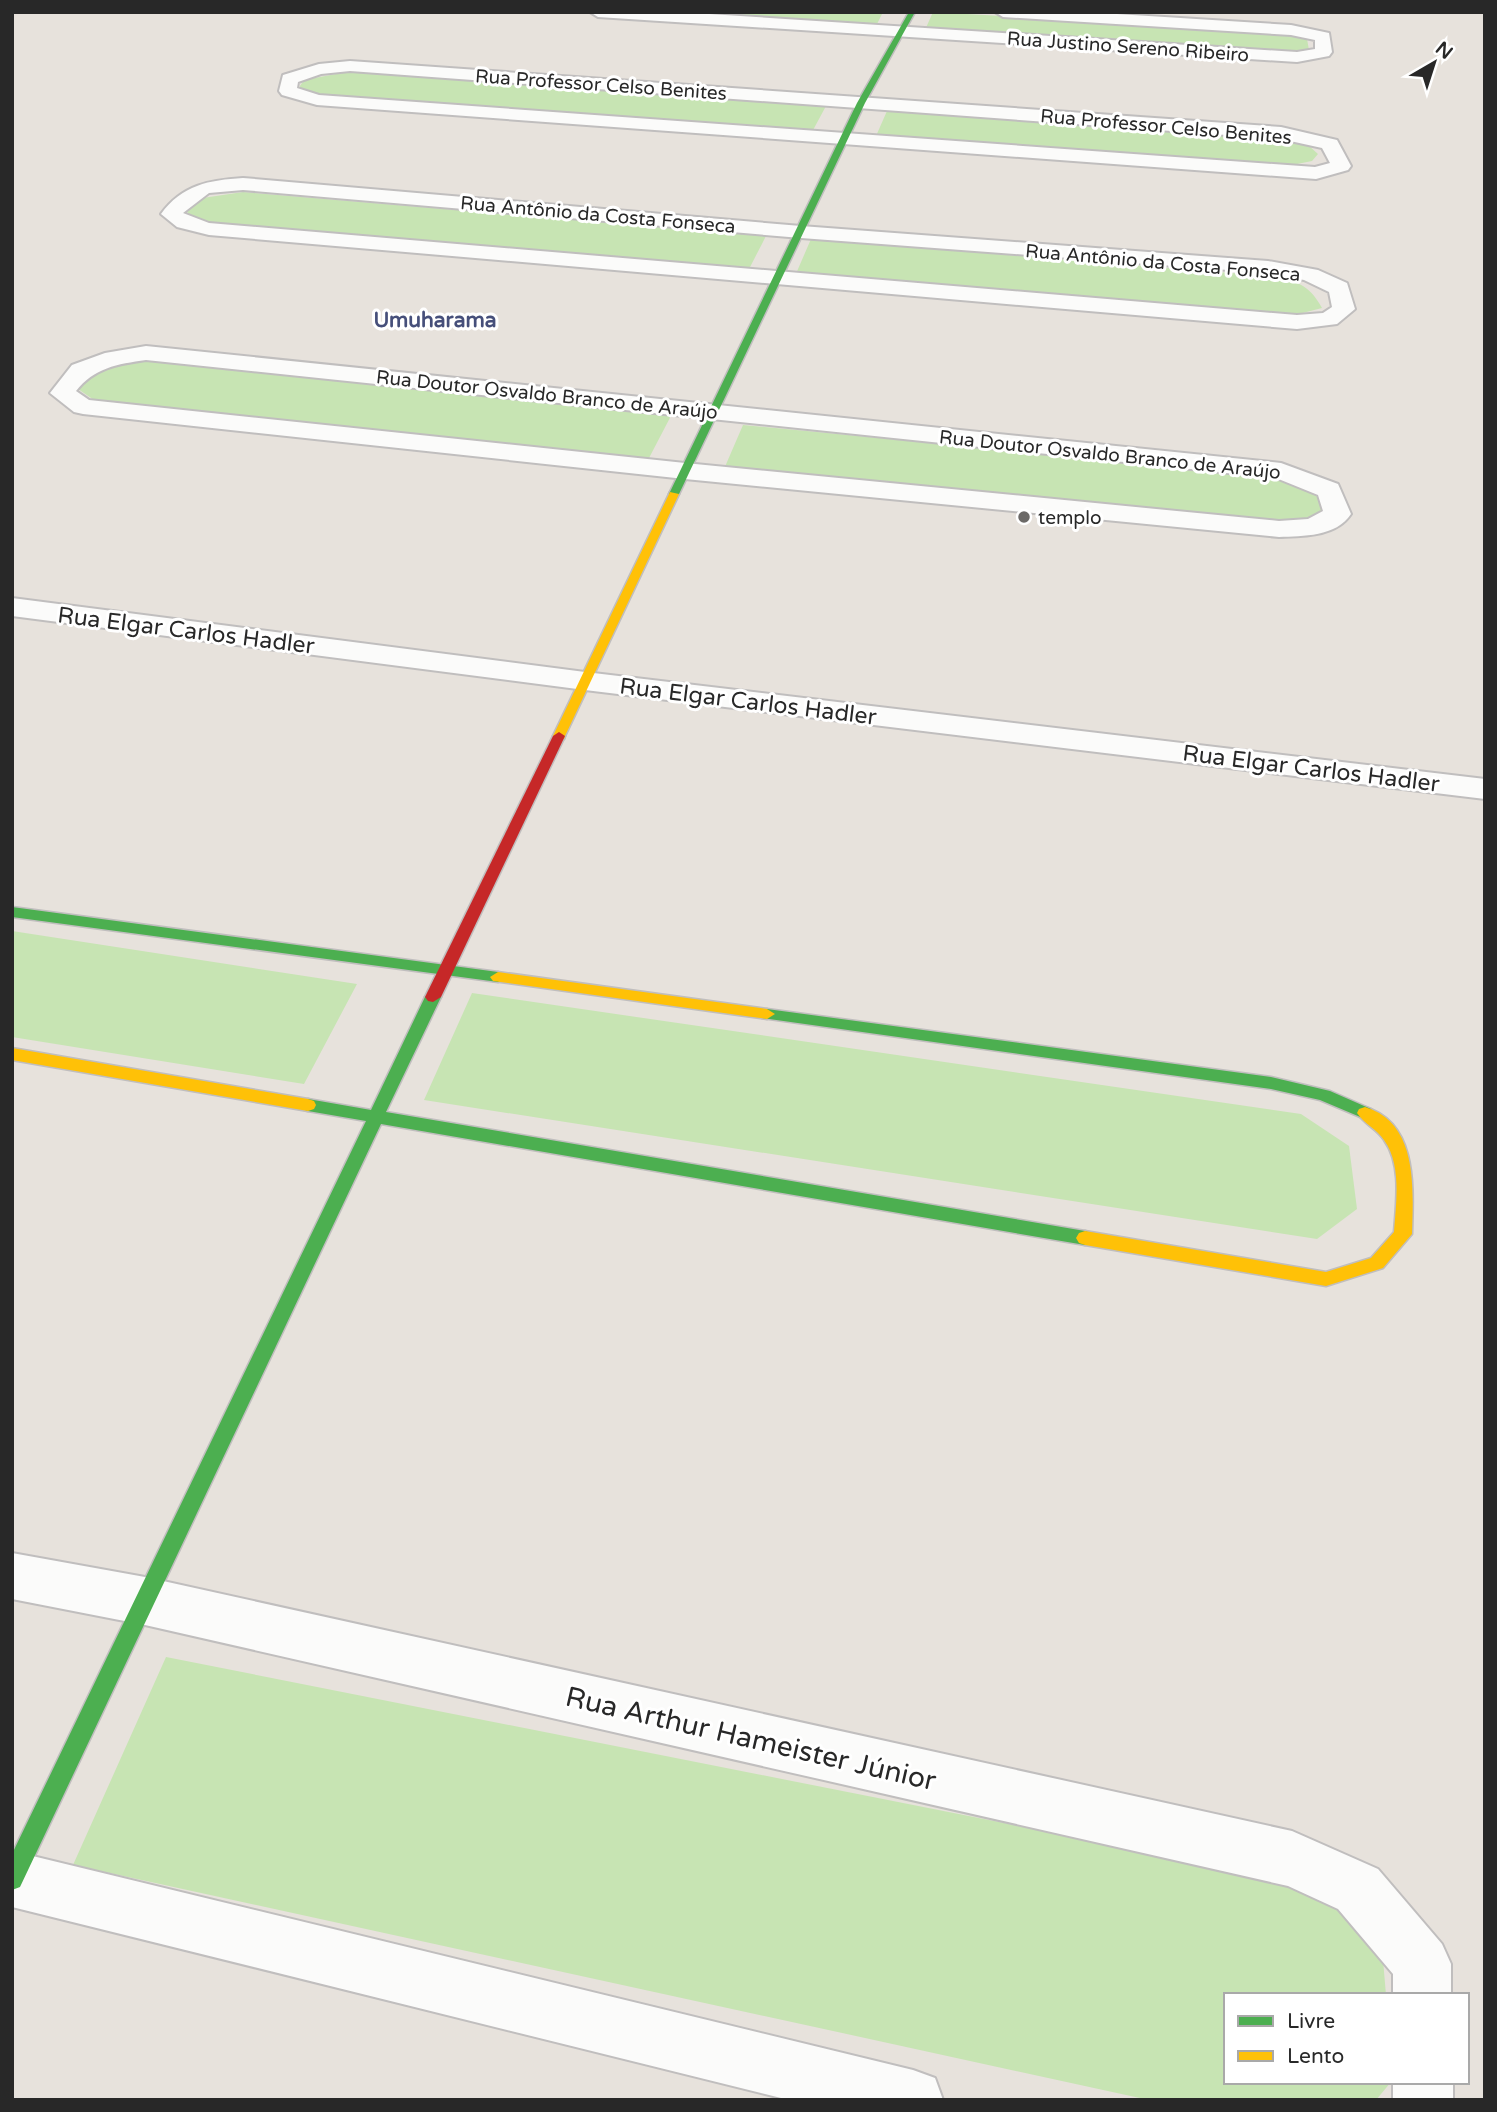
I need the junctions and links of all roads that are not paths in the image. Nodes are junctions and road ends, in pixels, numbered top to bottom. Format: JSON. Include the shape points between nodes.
{"nodes":[{"id":1,"x":598,"y":12,"type":"edge"},
{"id":2,"x":912,"y":12,"type":"edge"},
{"id":3,"x":1003,"y":12,"type":"edge"},
{"id":4,"x":898,"y":32,"type":"junction"},
{"id":5,"x":861,"y":103,"type":"junction"},
{"id":6,"x":844,"y":140,"type":"junction"},
{"id":7,"x":801,"y":232,"type":"junction"},
{"id":8,"x":778,"y":276,"type":"junction"},
{"id":9,"x":714,"y":411,"type":"junction"},
{"id":10,"x":685,"y":471,"type":"junction"},
{"id":11,"x":12,"y":607,"type":"edge"},
{"id":12,"x":585,"y":681,"type":"junction"},
{"id":13,"x":1485,"y":789,"type":"edge"},
{"id":14,"x":12,"y":912,"type":"edge"},
{"id":15,"x":447,"y":971,"type":"junction"},
{"id":16,"x":12,"y":1054,"type":"edge"},
{"id":17,"x":376,"y":1116,"type":"junction"},
{"id":18,"x":12,"y":1576,"type":"edge"},
{"id":19,"x":145,"y":1601,"type":"junction"},
{"id":20,"x":12,"y":1879,"type":"edge"},
{"id":21,"x":1422,"y":1993,"type":"edge"},
{"id":22,"x":913,"y":2100,"type":"edge"}],
"edges":[{"from":1,"to":4,"type":"street","name":"Rua Justino Sereno Ribeiro"},
{"from":2,"to":4,"type":"street"},
{"from":3,"to":4,"type":"street","name":"Rua Justino Sereno Ribeiro","via":[[1291,30],[1323,37],[1323,52],[1297,57]]},
{"from":4,"to":5,"type":"street"},
{"from":5,"to":6,"type":"street"},
{"from":5,"to":6,"type":"street","name":"Rua Professor Celso Benites","via":[[1281,133],[1330,144],[1340,166],[1316,173]]},
{"from":5,"to":6,"type":"street","name":"Rua Professor Celso Benites","via":[[350,66],[319,69],[289,79],[288,91],[317,100]]},
{"from":6,"to":7,"type":"street"},
{"from":7,"to":8,"type":"street"},
{"from":7,"to":8,"type":"street","name":"Rua Antônio da Costa Fonseca","via":[[1268,267],[1310,275],[1339,288],[1344,309],[1329,319],[1297,322]]},
{"from":7,"to":8,"type":"street","name":"Rua Antônio da Costa Fonseca","via":[[243,184],[191,191],[171,215],[209,229]]},
{"from":8,"to":9,"type":"street"},
{"from":9,"to":10,"type":"street"},
{"from":9,"to":10,"type":"street","name":"Rua Doutor Osvaldo Branco de Araújo","via":[[146,353],[80,370],[62,393],[83,407]]},
{"from":9,"to":10,"type":"street","name":"Rua Doutor Osvaldo Branco de Araújo","via":[[1281,471],[1329,490],[1338,514],[1314,527],[1279,529]]},
{"from":10,"to":12,"type":"street"},
{"from":11,"to":12,"type":"street","name":"Rua Elgar Carlos Hadler"},
{"from":12,"to":13,"type":"street","name":"Rua Elgar Carlos Hadler"},
{"from":12,"to":15,"type":"street"},
{"from":14,"to":15,"type":"street"},
{"from":15,"to":17,"type":"street"},
{"from":15,"to":17,"type":"street","via":[[1222,1075],[1324,1093],[1385,1126],[1403,1156],[1403,1234],[1377,1263],[1326,1279]]},
{"from":16,"to":17,"type":"street"},
{"from":17,"to":19,"type":"street"},
{"from":18,"to":19,"type":"street","name":"Rua Arthur Hameister Júnior"},
{"from":19,"to":20,"type":"street"},
{"from":19,"to":21,"type":"street","name":"Rua Arthur Hameister Júnior","via":[[1292,1859],[1358,1889],[1422,1964]]},
{"from":20,"to":22,"type":"street"}]}
